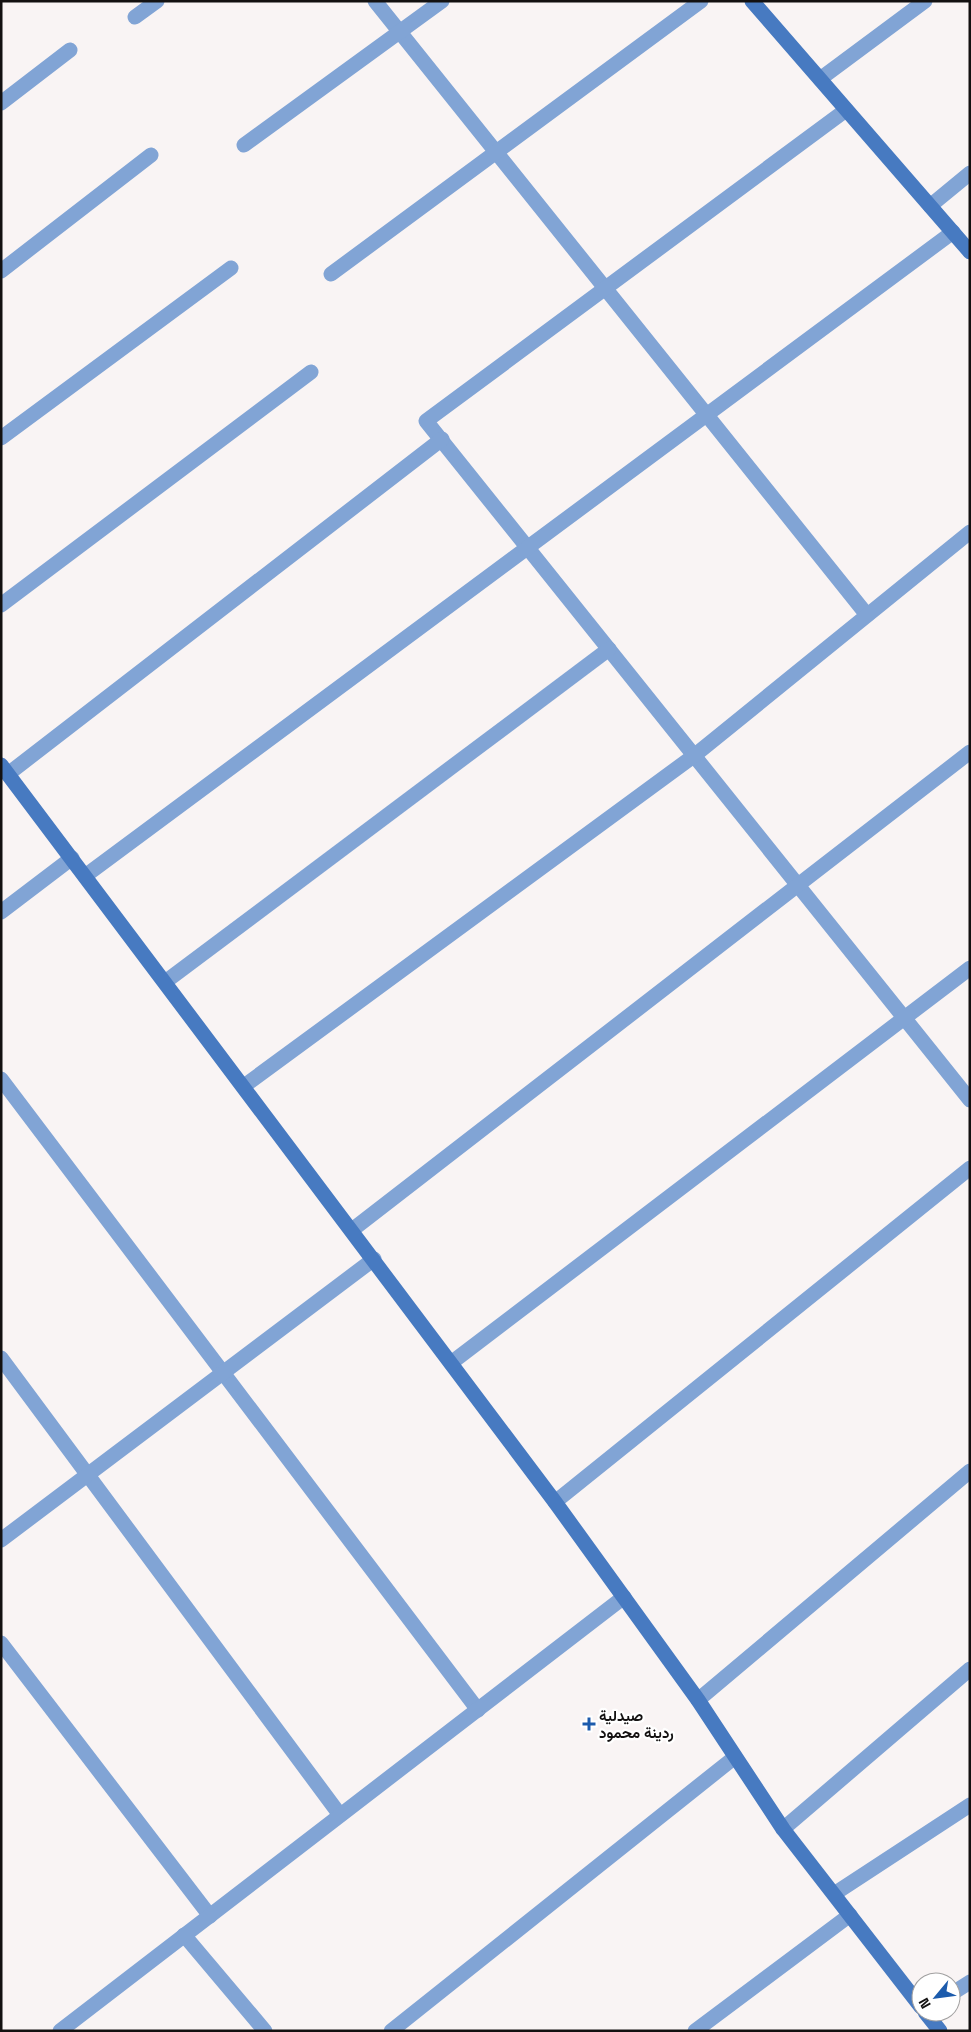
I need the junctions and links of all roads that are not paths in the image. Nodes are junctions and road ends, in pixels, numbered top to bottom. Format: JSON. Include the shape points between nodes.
{"nodes":[{"id":1,"x":157,"y":1,"type":"edge"},
{"id":2,"x":375,"y":1,"type":"edge"},
{"id":3,"x":442,"y":1,"type":"edge"},
{"id":4,"x":701,"y":1,"type":"edge"},
{"id":5,"x":752,"y":1,"type":"edge"},
{"id":6,"x":925,"y":1,"type":"edge"},
{"id":7,"x":135,"y":17,"type":"dead end"},
{"id":8,"x":400,"y":32,"type":"junction"},
{"id":9,"x":70,"y":50,"type":"dead end"},
{"id":10,"x":820,"y":79,"type":"junction"},
{"id":11,"x":1,"y":104,"type":"edge"},
{"id":12,"x":846,"y":110,"type":"junction"},
{"id":13,"x":244,"y":145,"type":"dead end"},
{"id":14,"x":496,"y":152,"type":"junction"},
{"id":15,"x":152,"y":155,"type":"dead end"},
{"id":16,"x":970,"y":173,"type":"edge"},
{"id":17,"x":930,"y":206,"type":"junction"},
{"id":18,"x":953,"y":232,"type":"junction"},
{"id":19,"x":970,"y":252,"type":"edge"},
{"id":20,"x":231,"y":268,"type":"dead end"},
{"id":21,"x":1,"y":271,"type":"edge"},
{"id":22,"x":331,"y":274,"type":"dead end"},
{"id":23,"x":605,"y":288,"type":"junction"},
{"id":24,"x":311,"y":372,"type":"dead end"},
{"id":25,"x":707,"y":415,"type":"junction"},
{"id":26,"x":1,"y":438,"type":"edge"},
{"id":27,"x":442,"y":439,"type":"junction"},
{"id":28,"x":970,"y":532,"type":"edge"},
{"id":29,"x":528,"y":547,"type":"junction"},
{"id":30,"x":1,"y":605,"type":"edge"},
{"id":31,"x":867,"y":615,"type":"junction"},
{"id":32,"x":609,"y":648,"type":"junction"},
{"id":33,"x":970,"y":752,"type":"edge"},
{"id":34,"x":695,"y":755,"type":"junction"},
{"id":35,"x":5,"y":769,"type":"edge"},
{"id":36,"x":72,"y":858,"type":"junction"},
{"id":37,"x":85,"y":876,"type":"junction"},
{"id":38,"x":798,"y":885,"type":"junction"},
{"id":39,"x":1,"y":912,"type":"edge"},
{"id":40,"x":970,"y":968,"type":"edge"},
{"id":41,"x":166,"y":982,"type":"junction"},
{"id":42,"x":904,"y":1018,"type":"junction"},
{"id":43,"x":1,"y":1079,"type":"edge"},
{"id":44,"x":244,"y":1086,"type":"junction"},
{"id":45,"x":970,"y":1100,"type":"edge"},
{"id":46,"x":970,"y":1168,"type":"edge"},
{"id":47,"x":352,"y":1230,"type":"junction"},
{"id":48,"x":374,"y":1259,"type":"junction"},
{"id":49,"x":1,"y":1358,"type":"edge"},
{"id":50,"x":451,"y":1363,"type":"junction"},
{"id":51,"x":223,"y":1373,"type":"junction"},
{"id":52,"x":970,"y":1471,"type":"edge"},
{"id":53,"x":88,"y":1475,"type":"junction"},
{"id":54,"x":555,"y":1502,"type":"junction"},
{"id":55,"x":1,"y":1540,"type":"edge"},
{"id":56,"x":624,"y":1597,"type":"junction"},
{"id":57,"x":1,"y":1643,"type":"edge"},
{"id":58,"x":970,"y":1669,"type":"edge"},
{"id":59,"x":698,"y":1700,"type":"junction"},
{"id":60,"x":478,"y":1710,"type":"junction"},
{"id":61,"x":735,"y":1757,"type":"junction"},
{"id":62,"x":970,"y":1805,"type":"edge"},
{"id":63,"x":340,"y":1815,"type":"junction"},
{"id":64,"x":783,"y":1829,"type":"junction"},
{"id":65,"x":834,"y":1894,"type":"junction"},
{"id":66,"x":850,"y":1914,"type":"junction"},
{"id":67,"x":210,"y":1916,"type":"junction"},
{"id":68,"x":184,"y":1935,"type":"junction"},
{"id":69,"x":911,"y":1994,"type":"edge"},
{"id":70,"x":60,"y":2031,"type":"edge"},
{"id":71,"x":265,"y":2031,"type":"edge"},
{"id":72,"x":391,"y":2031,"type":"edge"},
{"id":73,"x":695,"y":2031,"type":"edge"}],
"edges":[{"from":1,"to":7,"type":"street"},
{"from":2,"to":8,"type":"street"},
{"from":3,"to":8,"type":"street"},
{"from":4,"to":14,"type":"street"},
{"from":5,"to":10,"type":"street"},
{"from":6,"to":10,"type":"street"},
{"from":8,"to":13,"type":"street"},
{"from":8,"to":14,"type":"street"},
{"from":9,"to":11,"type":"street"},
{"from":10,"to":12,"type":"street"},
{"from":12,"to":17,"type":"street"},
{"from":12,"to":23,"type":"street"},
{"from":14,"to":22,"type":"street"},
{"from":14,"to":23,"type":"street"},
{"from":15,"to":21,"type":"street"},
{"from":16,"to":17,"type":"street"},
{"from":17,"to":18,"type":"street"},
{"from":18,"to":19,"type":"street"},
{"from":18,"to":25,"type":"street"},
{"from":20,"to":26,"type":"street"},
{"from":23,"to":25,"type":"street"},
{"from":23,"to":27,"type":"street","via":[[426,421]]},
{"from":24,"to":30,"type":"street"},
{"from":25,"to":29,"type":"street"},
{"from":25,"to":31,"type":"street"},
{"from":27,"to":29,"type":"street"},
{"from":27,"to":35,"type":"street"},
{"from":28,"to":31,"type":"street"},
{"from":29,"to":32,"type":"street"},
{"from":29,"to":37,"type":"street"},
{"from":31,"to":34,"type":"street"},
{"from":32,"to":34,"type":"street"},
{"from":32,"to":41,"type":"street"},
{"from":33,"to":38,"type":"street"},
{"from":34,"to":38,"type":"street"},
{"from":34,"to":44,"type":"street"},
{"from":35,"to":36,"type":"street"},
{"from":36,"to":37,"type":"street"},
{"from":36,"to":39,"type":"street"},
{"from":37,"to":41,"type":"street"},
{"from":38,"to":42,"type":"street"},
{"from":38,"to":47,"type":"street"},
{"from":40,"to":42,"type":"street"},
{"from":41,"to":44,"type":"street"},
{"from":42,"to":45,"type":"street"},
{"from":42,"to":50,"type":"street"},
{"from":43,"to":51,"type":"street"},
{"from":44,"to":47,"type":"street"},
{"from":46,"to":54,"type":"street"},
{"from":47,"to":48,"type":"street"},
{"from":48,"to":50,"type":"street"},
{"from":48,"to":51,"type":"street"},
{"from":49,"to":53,"type":"street"},
{"from":50,"to":54,"type":"street"},
{"from":51,"to":53,"type":"street"},
{"from":51,"to":60,"type":"street"},
{"from":52,"to":59,"type":"street"},
{"from":53,"to":55,"type":"street"},
{"from":53,"to":63,"type":"street"},
{"from":54,"to":56,"type":"street"},
{"from":56,"to":59,"type":"street"},
{"from":56,"to":60,"type":"street"},
{"from":57,"to":67,"type":"street"},
{"from":58,"to":64,"type":"street"},
{"from":59,"to":61,"type":"street"},
{"from":60,"to":63,"type":"street"},
{"from":61,"to":64,"type":"street"},
{"from":61,"to":72,"type":"street"},
{"from":62,"to":65,"type":"street"},
{"from":63,"to":67,"type":"street"},
{"from":64,"to":65,"type":"street"},
{"from":65,"to":66,"type":"street"},
{"from":66,"to":69,"type":"street"},
{"from":66,"to":73,"type":"street"},
{"from":67,"to":68,"type":"street"},
{"from":68,"to":70,"type":"street"},
{"from":68,"to":71,"type":"street"}]}
